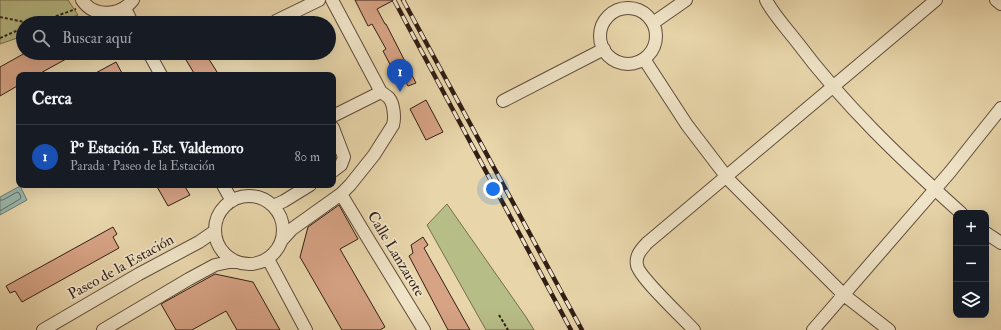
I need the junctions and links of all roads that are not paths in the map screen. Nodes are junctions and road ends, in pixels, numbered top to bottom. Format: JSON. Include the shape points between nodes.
{"nodes":[{"id":1,"x":319,"y":0,"type":"edge"},
{"id":2,"x":332,"y":0,"type":"edge"},
{"id":3,"x":686,"y":0,"type":"edge"},
{"id":4,"x":766,"y":0,"type":"edge"},
{"id":5,"x":936,"y":0,"type":"edge"},
{"id":6,"x":996,"y":0,"type":"edge"},
{"id":7,"x":84,"y":2,"type":"edge"},
{"id":8,"x":129,"y":4,"type":"edge"},
{"id":9,"x":1001,"y":4,"type":"edge"},
{"id":10,"x":131,"y":16,"type":"edge"},
{"id":11,"x":286,"y":16,"type":"edge"},
{"id":12,"x":653,"y":23,"type":"junction"},
{"id":13,"x":604,"y":49,"type":"junction"},
{"id":14,"x":644,"y":59,"type":"junction"},
{"id":15,"x":153,"y":60,"type":"edge"},
{"id":16,"x":159,"y":72,"type":"edge"},
{"id":17,"x":833,"y":86,"type":"junction"},
{"id":18,"x":381,"y":92,"type":"junction"},
{"id":19,"x":503,"y":101,"type":"dead end"},
{"id":20,"x":1001,"y":108,"type":"edge"},
{"id":21,"x":336,"y":114,"type":"edge"},
{"id":22,"x":336,"y":136,"type":"edge"},
{"id":23,"x":336,"y":169,"type":"edge"},
{"id":24,"x":726,"y":176,"type":"junction"},
{"id":25,"x":225,"y":188,"type":"edge"},
{"id":26,"x":305,"y":188,"type":"edge"},
{"id":27,"x":935,"y":190,"type":"junction"},
{"id":28,"x":341,"y":194,"type":"junction"},
{"id":29,"x":232,"y":201,"type":"junction"},
{"id":30,"x":273,"y":206,"type":"junction"},
{"id":31,"x":958,"y":210,"type":"edge"},
{"id":32,"x":215,"y":231,"type":"junction"},
{"id":33,"x":989,"y":235,"type":"edge"},
{"id":34,"x":282,"y":240,"type":"junction"},
{"id":35,"x":1001,"y":243,"type":"edge"},
{"id":36,"x":268,"y":259,"type":"junction"},
{"id":37,"x":234,"y":261,"type":"junction"},
{"id":38,"x":844,"y":295,"type":"junction"},
{"id":39,"x":118,"y":326,"type":"edge"},
{"id":40,"x":43,"y":330,"type":"edge"},
{"id":41,"x":103,"y":330,"type":"edge"},
{"id":42,"x":306,"y":330,"type":"edge"},
{"id":43,"x":424,"y":330,"type":"edge"},
{"id":44,"x":694,"y":330,"type":"edge"},
{"id":45,"x":813,"y":330,"type":"edge"},
{"id":46,"x":889,"y":330,"type":"edge"}],
"edges":[{"from":1,"to":11,"type":"street"},
{"from":2,"to":18,"type":"street"},
{"from":3,"to":12,"type":"street"},
{"from":4,"to":17,"type":"street"},
{"from":5,"to":17,"type":"street"},
{"from":6,"to":9,"type":"street"},
{"from":7,"to":8,"type":"street","via":[[91,9],[108,14],[117,12]]},
{"from":8,"to":10,"type":"street"},
{"from":12,"to":13,"type":"street","via":[[641,10],[622,8],[614,11],[602,26],[600,35]]},
{"from":12,"to":14,"type":"street","via":[[656,41],[653,50]]},
{"from":13,"to":14,"type":"street","via":[[612,59],[621,63],[630,64]]},
{"from":13,"to":19,"type":"street"},
{"from":14,"to":24,"type":"street","via":[[687,125]]},
{"from":15,"to":16,"type":"street"},
{"from":17,"to":24,"type":"street"},
{"from":17,"to":27,"type":"street"},
{"from":18,"to":21,"type":"street"},
{"from":18,"to":28,"type":"street","via":[[390,99],[395,120],[374,155]]},
{"from":20,"to":27,"type":"street"},
{"from":22,"to":23,"type":"street","via":[[344,157],[341,165]]},
{"from":24,"to":38,"type":"street"},
{"from":24,"to":44,"type":"street","via":[[647,243],[638,254],[637,265],[643,276]]},
{"from":25,"to":29,"type":"street"},
{"from":26,"to":30,"type":"street"},
{"from":27,"to":31,"type":"street"},
{"from":27,"to":38,"type":"street"},
{"from":28,"to":34,"type":"street","via":[[292,229]]},
{"from":28,"to":43,"type":"street","name":"Calle Lanzarote"},
{"from":29,"to":30,"type":"street","via":[[253,196]]},
{"from":29,"to":32,"type":"street","via":[[219,213]]},
{"from":30,"to":34,"type":"street","via":[[282,222]]},
{"from":32,"to":37,"type":"street","via":[[220,249]]},
{"from":32,"to":40,"type":"street","name":"Paseo de la Estación"},
{"from":33,"to":35,"type":"street"},
{"from":34,"to":36,"type":"street"},
{"from":36,"to":37,"type":"street","via":[[257,264]]},
{"from":36,"to":42,"type":"street"},
{"from":37,"to":39,"type":"street","via":[[215,265]]},
{"from":38,"to":45,"type":"street"},
{"from":38,"to":46,"type":"street"},
{"from":39,"to":41,"type":"street"}]}
